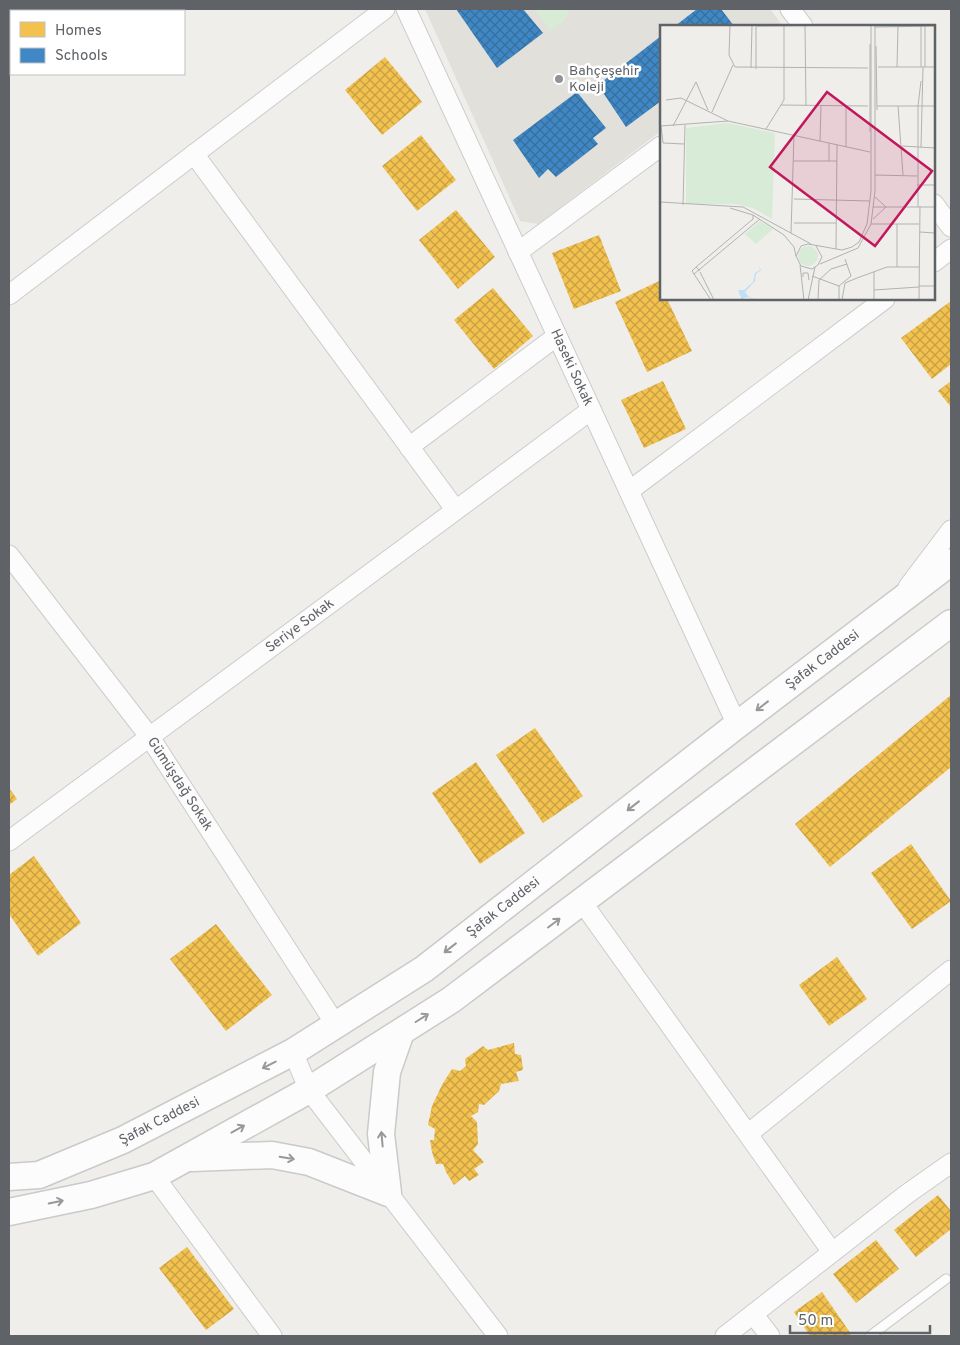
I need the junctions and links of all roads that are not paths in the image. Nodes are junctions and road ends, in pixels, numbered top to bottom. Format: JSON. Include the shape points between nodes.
{"nodes":[{"id":1,"x":385,"y":9,"type":"edge"},
{"id":2,"x":406,"y":9,"type":"edge"},
{"id":3,"x":790,"y":9,"type":"edge"},
{"id":4,"x":802,"y":25,"type":"edge"},
{"id":5,"x":660,"y":147,"type":"edge"},
{"id":6,"x":194,"y":154,"type":"junction"},
{"id":7,"x":935,"y":205,"type":"edge"},
{"id":8,"x":951,"y":228,"type":"edge"},
{"id":9,"x":951,"y":249,"type":"edge"},
{"id":10,"x":518,"y":252,"type":"junction"},
{"id":11,"x":935,"y":261,"type":"edge"},
{"id":12,"x":9,"y":294,"type":"edge"},
{"id":13,"x":884,"y":300,"type":"edge"},
{"id":14,"x":557,"y":336,"type":"junction"},
{"id":15,"x":591,"y":410,"type":"junction"},
{"id":16,"x":409,"y":446,"type":"junction"},
{"id":17,"x":629,"y":491,"type":"junction"},
{"id":18,"x":455,"y":509,"type":"junction"},
{"id":19,"x":951,"y":530,"type":"edge"},
{"id":20,"x":9,"y":555,"type":"edge"},
{"id":21,"x":951,"y":562,"type":"edge"},
{"id":22,"x":897,"y":602,"type":"junction"},
{"id":23,"x":951,"y":623,"type":"edge"},
{"id":24,"x":951,"y":634,"type":"edge"},
{"id":25,"x":923,"y":644,"type":"junction"},
{"id":26,"x":737,"y":725,"type":"junction"},
{"id":27,"x":149,"y":736,"type":"junction"},
{"id":28,"x":9,"y":841,"type":"edge"},
{"id":29,"x":582,"y":902,"type":"junction"},
{"id":30,"x":951,"y":970,"type":"edge"},
{"id":31,"x":336,"y":1025,"type":"junction"},
{"id":32,"x":401,"y":1032,"type":"junction"},
{"id":33,"x":293,"y":1052,"type":"junction"},
{"id":34,"x":309,"y":1090,"type":"junction"},
{"id":35,"x":748,"y":1134,"type":"junction"},
{"id":36,"x":186,"y":1158,"type":"junction"},
{"id":37,"x":951,"y":1163,"type":"edge"},
{"id":38,"x":154,"y":1176,"type":"junction"},
{"id":39,"x":9,"y":1177,"type":"edge"},
{"id":40,"x":388,"y":1193,"type":"junction"},
{"id":41,"x":9,"y":1212,"type":"edge"},
{"id":42,"x":832,"y":1252,"type":"junction"},
{"id":43,"x":946,"y":1279,"type":"dead end"},
{"id":44,"x":753,"y":1314,"type":"junction"},
{"id":45,"x":272,"y":1336,"type":"edge"},
{"id":46,"x":498,"y":1336,"type":"edge"},
{"id":47,"x":725,"y":1336,"type":"edge"},
{"id":48,"x":770,"y":1336,"type":"edge"},
{"id":49,"x":870,"y":1336,"type":"edge"}],
"edges":[{"from":1,"to":6,"type":"street"},
{"from":2,"to":10,"type":"street","name":"Haseki Sokak"},
{"from":3,"to":4,"type":"street"},
{"from":5,"to":10,"type":"street"},
{"from":6,"to":12,"type":"street"},
{"from":6,"to":16,"type":"street"},
{"from":7,"to":8,"type":"street"},
{"from":9,"to":11,"type":"street"},
{"from":10,"to":14,"type":"street","name":"Haseki Sokak"},
{"from":13,"to":17,"type":"street"},
{"from":14,"to":15,"type":"street","name":"Haseki Sokak"},
{"from":14,"to":16,"type":"street"},
{"from":15,"to":17,"type":"street","name":"Haseki Sokak"},
{"from":15,"to":18,"type":"street","name":"Seriye Sokak"},
{"from":16,"to":18,"type":"street"},
{"from":17,"to":26,"type":"street","name":"Haseki Sokak"},
{"from":18,"to":27,"type":"street","name":"Seriye Sokak"},
{"from":19,"to":22,"type":"street"},
{"from":20,"to":27,"type":"street","name":"Gümüşdağ Sokak"},
{"from":21,"to":22,"type":"main road","name":"Şafak Caddesi"},
{"from":22,"to":26,"type":"main road","name":"Şafak Caddesi","one_way":true},
{"from":23,"to":25,"type":"main road"},
{"from":24,"to":25,"type":"street"},
{"from":25,"to":29,"type":"main road"},
{"from":26,"to":31,"type":"main road","name":"Şafak Caddesi","one_way":true,"via":[[424,969]]},
{"from":27,"to":28,"type":"street","name":"Seriye Sokak"},
{"from":27,"to":31,"type":"street","name":"Gümüşdağ Sokak"},
{"from":32,"to":29,"type":"main road","one_way":true,"via":[[451,1000]]},
{"from":29,"to":35,"type":"street"},
{"from":30,"to":35,"type":"street"},
{"from":31,"to":33,"type":"main road","name":"Şafak Caddesi"},
{"from":32,"to":34,"type":"main road"},
{"from":40,"to":32,"type":"main road","one_way":true,"via":[[381,1134],[387,1072]]},
{"from":33,"to":34,"type":"street"},
{"from":33,"to":39,"type":"main road","name":"Şafak Caddesi","one_way":true,"via":[[123,1140],[39,1175]]},
{"from":36,"to":34,"type":"main road","one_way":true},
{"from":34,"to":40,"type":"street"},
{"from":35,"to":42,"type":"street"},
{"from":36,"to":38,"type":"main road"},
{"from":36,"to":40,"type":"main road","one_way":true,"via":[[272,1155],[309,1162]]},
{"from":37,"to":42,"type":"street"},
{"from":41,"to":38,"type":"main road","one_way":true,"via":[[91,1195]]},
{"from":38,"to":45,"type":"street"},
{"from":40,"to":46,"type":"street"},
{"from":42,"to":44,"type":"street"},
{"from":43,"to":49,"type":"lane"},
{"from":44,"to":47,"type":"street"},
{"from":44,"to":48,"type":"street"}]}
